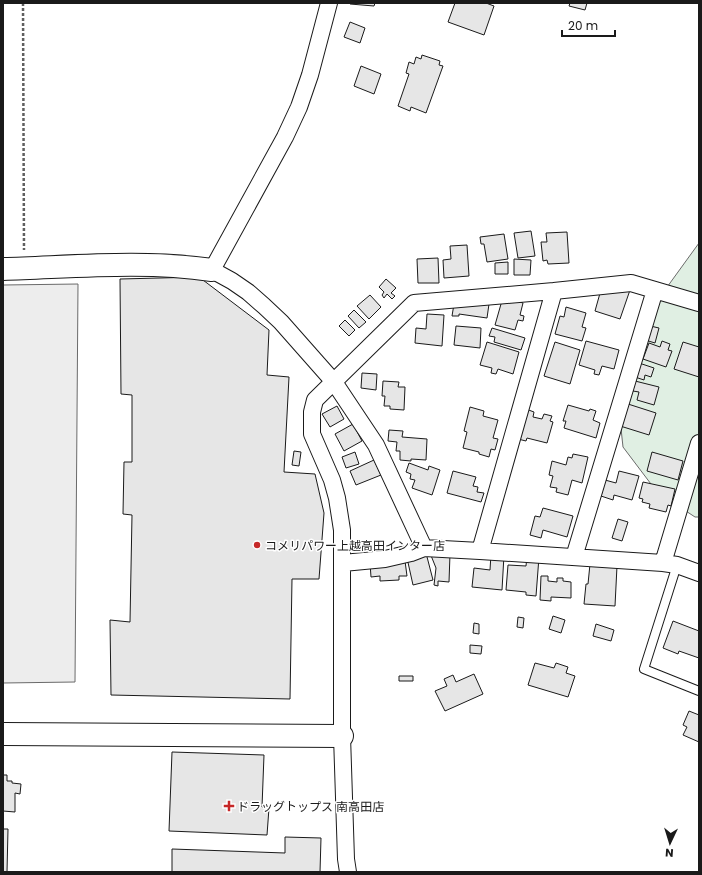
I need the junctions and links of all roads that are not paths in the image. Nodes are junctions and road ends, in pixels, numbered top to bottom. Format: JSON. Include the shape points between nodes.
{"nodes":[{"id":1,"x":329,"y":3,"type":"edge"},
{"id":2,"x":14,"y":269,"type":"edge"},
{"id":3,"x":212,"y":270,"type":"junction"},
{"id":4,"x":655,"y":290,"type":"junction"},
{"id":5,"x":554,"y":292,"type":"junction"},
{"id":6,"x":699,"y":303,"type":"edge"},
{"id":7,"x":334,"y":382,"type":"junction"},
{"id":8,"x":699,"y":443,"type":"edge"},
{"id":9,"x":424,"y":548,"type":"junction"},
{"id":10,"x":480,"y":551,"type":"junction"},
{"id":11,"x":574,"y":557,"type":"junction"},
{"id":12,"x":342,"y":563,"type":"junction"},
{"id":13,"x":670,"y":564,"type":"junction"},
{"id":14,"x":699,"y":574,"type":"edge"},
{"id":15,"x":699,"y":691,"type":"edge"},
{"id":16,"x":3,"y":734,"type":"edge"},
{"id":17,"x":342,"y":736,"type":"junction"},
{"id":18,"x":348,"y":872,"type":"edge"}],
"edges":[{"from":1,"to":3,"type":"street","via":[[299,107]]},
{"from":2,"to":3,"type":"street","via":[[160,265]]},
{"from":3,"to":7,"type":"street","via":[[248,292],[281,322]]},
{"from":4,"to":5,"type":"street","via":[[631,283]]},
{"from":4,"to":6,"type":"street"},
{"from":4,"to":11,"type":"street"},
{"from":5,"to":7,"type":"street","via":[[414,303]]},
{"from":5,"to":10,"type":"street"},
{"from":7,"to":9,"type":"street","via":[[376,445]]},
{"from":7,"to":12,"type":"street","via":[[314,400],[311,424],[312,434],[337,498],[342,530]]},
{"from":8,"to":13,"type":"street"},
{"from":9,"to":10,"type":"street"},
{"from":9,"to":12,"type":"street","via":[[385,559]]},
{"from":10,"to":11,"type":"street"},
{"from":11,"to":13,"type":"street"},
{"from":12,"to":17,"type":"street"},
{"from":13,"to":14,"type":"street"},
{"from":13,"to":15,"type":"lane","via":[[644,669]]},
{"from":16,"to":17,"type":"street"},
{"from":17,"to":18,"type":"street"}]}
